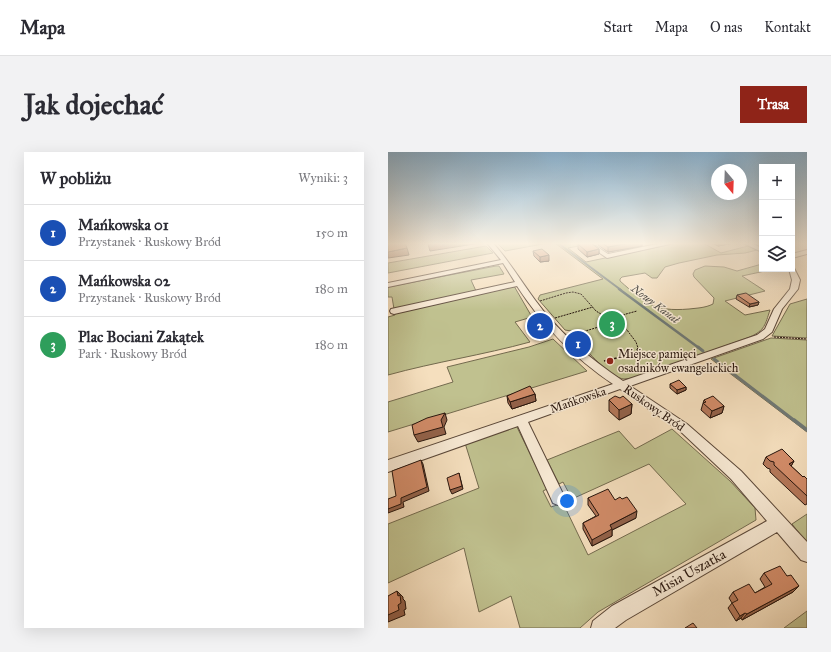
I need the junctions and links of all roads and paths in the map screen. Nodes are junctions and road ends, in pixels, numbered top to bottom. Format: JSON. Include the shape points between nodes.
{"nodes":[{"id":1,"x":484,"y":265,"type":"edge"},
{"id":2,"x":508,"y":265,"type":"edge"},
{"id":3,"x":793,"y":272,"type":"edge"},
{"id":4,"x":519,"y":283,"type":"junction"},
{"id":5,"x":388,"y":285,"type":"edge"},
{"id":6,"x":538,"y":301,"type":"dead end"},
{"id":7,"x":593,"y":308,"type":"junction"},
{"id":8,"x":394,"y":311,"type":"dead end"},
{"id":9,"x":637,"y":311,"type":"dead end"},
{"id":10,"x":553,"y":319,"type":"dead end"},
{"id":11,"x":612,"y":320,"type":"junction"},
{"id":12,"x":619,"y":324,"type":"junction"},
{"id":13,"x":764,"y":335,"type":"junction"},
{"id":14,"x":570,"y":336,"type":"dead end"},
{"id":15,"x":807,"y":339,"type":"edge"},
{"id":16,"x":599,"y":363,"type":"dead end"},
{"id":17,"x":622,"y":385,"type":"junction"},
{"id":18,"x":521,"y":420,"type":"junction"},
{"id":19,"x":388,"y":466,"type":"edge"},
{"id":20,"x":558,"y":498,"type":"dead end"},
{"id":21,"x":779,"y":522,"type":"junction"},
{"id":22,"x":807,"y":554,"type":"edge"},
{"id":23,"x":600,"y":628,"type":"edge"}],
"edges":[{"from":1,"to":5,"type":"street"},
{"from":2,"to":4,"type":"street","name":"Ruskowy Bród"},
{"from":3,"to":13,"type":"street","via":[[796,280],[794,289],[778,309],[769,330]]},
{"from":4,"to":8,"type":"street"},
{"from":4,"to":17,"type":"street","name":"Ruskowy Bród","via":[[541,315],[559,334],[595,367]]},
{"from":6,"to":7,"type":"path","via":[[572,292],[584,296]]},
{"from":7,"to":10,"type":"path"},
{"from":7,"to":11,"type":"path"},
{"from":9,"to":11,"type":"path","via":[[624,313]]},
{"from":11,"to":12,"type":"path"},
{"from":12,"to":14,"type":"path","via":[[602,326]]},
{"from":12,"to":16,"type":"path","via":[[633,338],[638,349],[633,354]]},
{"from":13,"to":15,"type":"path"},
{"from":13,"to":17,"type":"street","name":"Mańkowska"},
{"from":17,"to":18,"type":"street","name":"Mańkowska"},
{"from":17,"to":21,"type":"street","name":"Ruskowy Bród","via":[[683,427],[736,475]]},
{"from":18,"to":19,"type":"street","name":"Mańkowska"},
{"from":18,"to":20,"type":"street"},
{"from":21,"to":22,"type":"street","name":"Ruskowy Bród"},
{"from":21,"to":23,"type":"street","name":"Misia Uszatka","via":[[619,613]]}]}
